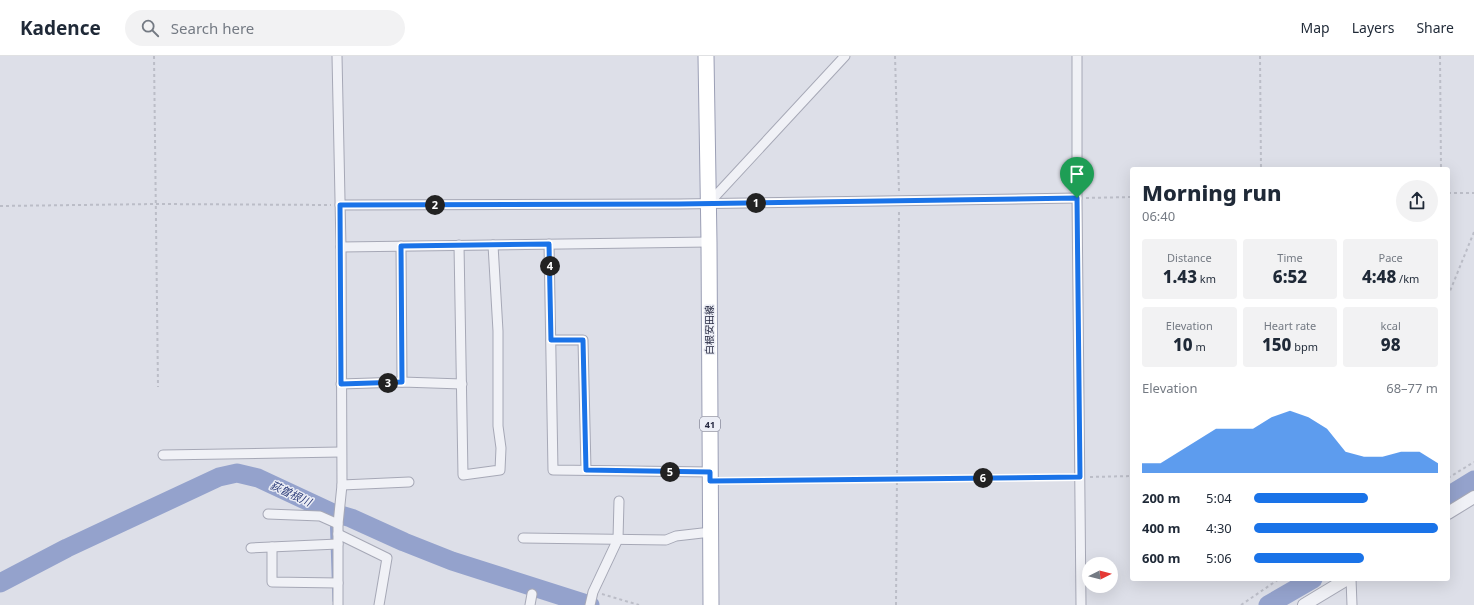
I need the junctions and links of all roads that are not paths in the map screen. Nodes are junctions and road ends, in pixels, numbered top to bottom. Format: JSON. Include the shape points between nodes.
{"nodes":[{"id":1,"x":337,"y":56,"type":"edge"},
{"id":2,"x":706,"y":56,"type":"edge"},
{"id":3,"x":845,"y":56,"type":"edge"},
{"id":4,"x":1077,"y":56,"type":"edge"},
{"id":5,"x":1077,"y":198,"type":"junction"},
{"id":6,"x":708,"y":204,"type":"junction"},
{"id":7,"x":340,"y":205,"type":"junction"},
{"id":8,"x":709,"y":242,"type":"junction"},
{"id":9,"x":549,"y":244,"type":"junction"},
{"id":10,"x":459,"y":245,"type":"junction"},
{"id":11,"x":493,"y":245,"type":"junction"},
{"id":12,"x":341,"y":246,"type":"junction"},
{"id":13,"x":401,"y":246,"type":"junction"},
{"id":14,"x":551,"y":340,"type":"junction"},
{"id":15,"x":402,"y":382,"type":"junction"},
{"id":16,"x":341,"y":384,"type":"junction"},
{"id":17,"x":462,"y":384,"type":"junction"},
{"id":18,"x":341,"y":452,"type":"junction"},
{"id":19,"x":163,"y":455,"type":"dead end"},
{"id":20,"x":586,"y":470,"type":"junction"},
{"id":21,"x":710,"y":476,"type":"junction"},
{"id":22,"x":409,"y":482,"type":"dead end"},
{"id":23,"x":342,"y":485,"type":"junction"},
{"id":24,"x":1474,"y":497,"type":"edge"},
{"id":25,"x":619,"y":501,"type":"dead end"},
{"id":26,"x":1450,"y":512,"type":"edge"},
{"id":27,"x":268,"y":514,"type":"dead end"},
{"id":28,"x":338,"y":524,"type":"junction"},
{"id":29,"x":711,"y":532,"type":"junction"},
{"id":30,"x":523,"y":538,"type":"dead end"},
{"id":31,"x":338,"y":539,"type":"junction"},
{"id":32,"x":618,"y":539,"type":"junction"},
{"id":33,"x":272,"y":547,"type":"junction"},
{"id":34,"x":251,"y":548,"type":"dead end"},
{"id":35,"x":1344,"y":581,"type":"edge"},
{"id":36,"x":1351,"y":581,"type":"edge"},
{"id":37,"x":338,"y":583,"type":"junction"},
{"id":38,"x":532,"y":594,"type":"dead end"},
{"id":39,"x":591,"y":598,"type":"edge"},
{"id":40,"x":338,"y":605,"type":"edge"},
{"id":41,"x":379,"y":605,"type":"edge"},
{"id":42,"x":530,"y":605,"type":"edge"},
{"id":43,"x":711,"y":605,"type":"edge"},
{"id":44,"x":1081,"y":605,"type":"edge"},
{"id":45,"x":1304,"y":605,"type":"edge"},
{"id":46,"x":1352,"y":605,"type":"edge"}],
"edges":[{"from":1,"to":7,"type":"street"},
{"from":2,"to":6,"type":"main road","name":"白根安田線","number":"41"},
{"from":3,"to":6,"type":"street"},
{"from":4,"to":5,"type":"street"},
{"from":5,"to":6,"type":"street"},
{"from":5,"to":44,"type":"street"},
{"from":6,"to":7,"type":"street"},
{"from":6,"to":8,"type":"main road","name":"白根安田線","number":"41"},
{"from":7,"to":12,"type":"street"},
{"from":8,"to":9,"type":"street"},
{"from":8,"to":21,"type":"main road","name":"白根安田線","number":"41"},
{"from":9,"to":11,"type":"street"},
{"from":9,"to":14,"type":"street"},
{"from":10,"to":11,"type":"street"},
{"from":10,"to":13,"type":"street"},
{"from":10,"to":17,"type":"street"},
{"from":11,"to":17,"type":"street","via":[[498,331],[500,470],[463,475]]},
{"from":12,"to":13,"type":"street"},
{"from":12,"to":16,"type":"street"},
{"from":13,"to":15,"type":"street"},
{"from":14,"to":20,"type":"street","via":[[583,340]]},
{"from":14,"to":20,"type":"street","via":[[553,470]]},
{"from":15,"to":16,"type":"street"},
{"from":15,"to":17,"type":"street"},
{"from":16,"to":18,"type":"street"},
{"from":18,"to":19,"type":"street"},
{"from":18,"to":23,"type":"street"},
{"from":20,"to":21,"type":"street"},
{"from":21,"to":29,"type":"main road","name":"白根安田線","number":"41"},
{"from":22,"to":23,"type":"street"},
{"from":23,"to":28,"type":"street"},
{"from":24,"to":26,"type":"street"},
{"from":25,"to":32,"type":"street"},
{"from":27,"to":28,"type":"street","via":[[320,516]]},
{"from":28,"to":31,"type":"street"},
{"from":29,"to":32,"type":"street","via":[[676,536],[666,540]]},
{"from":29,"to":43,"type":"main road","name":"白根安田線","number":"41"},
{"from":30,"to":32,"type":"street"},
{"from":31,"to":33,"type":"street"},
{"from":31,"to":37,"type":"street"},
{"from":31,"to":41,"type":"street","via":[[387,558]]},
{"from":32,"to":39,"type":"street"},
{"from":33,"to":34,"type":"street"},
{"from":33,"to":37,"type":"street","via":[[272,582]]},
{"from":35,"to":45,"type":"street"},
{"from":36,"to":46,"type":"street"},
{"from":37,"to":40,"type":"street"},
{"from":38,"to":42,"type":"street"}]}
